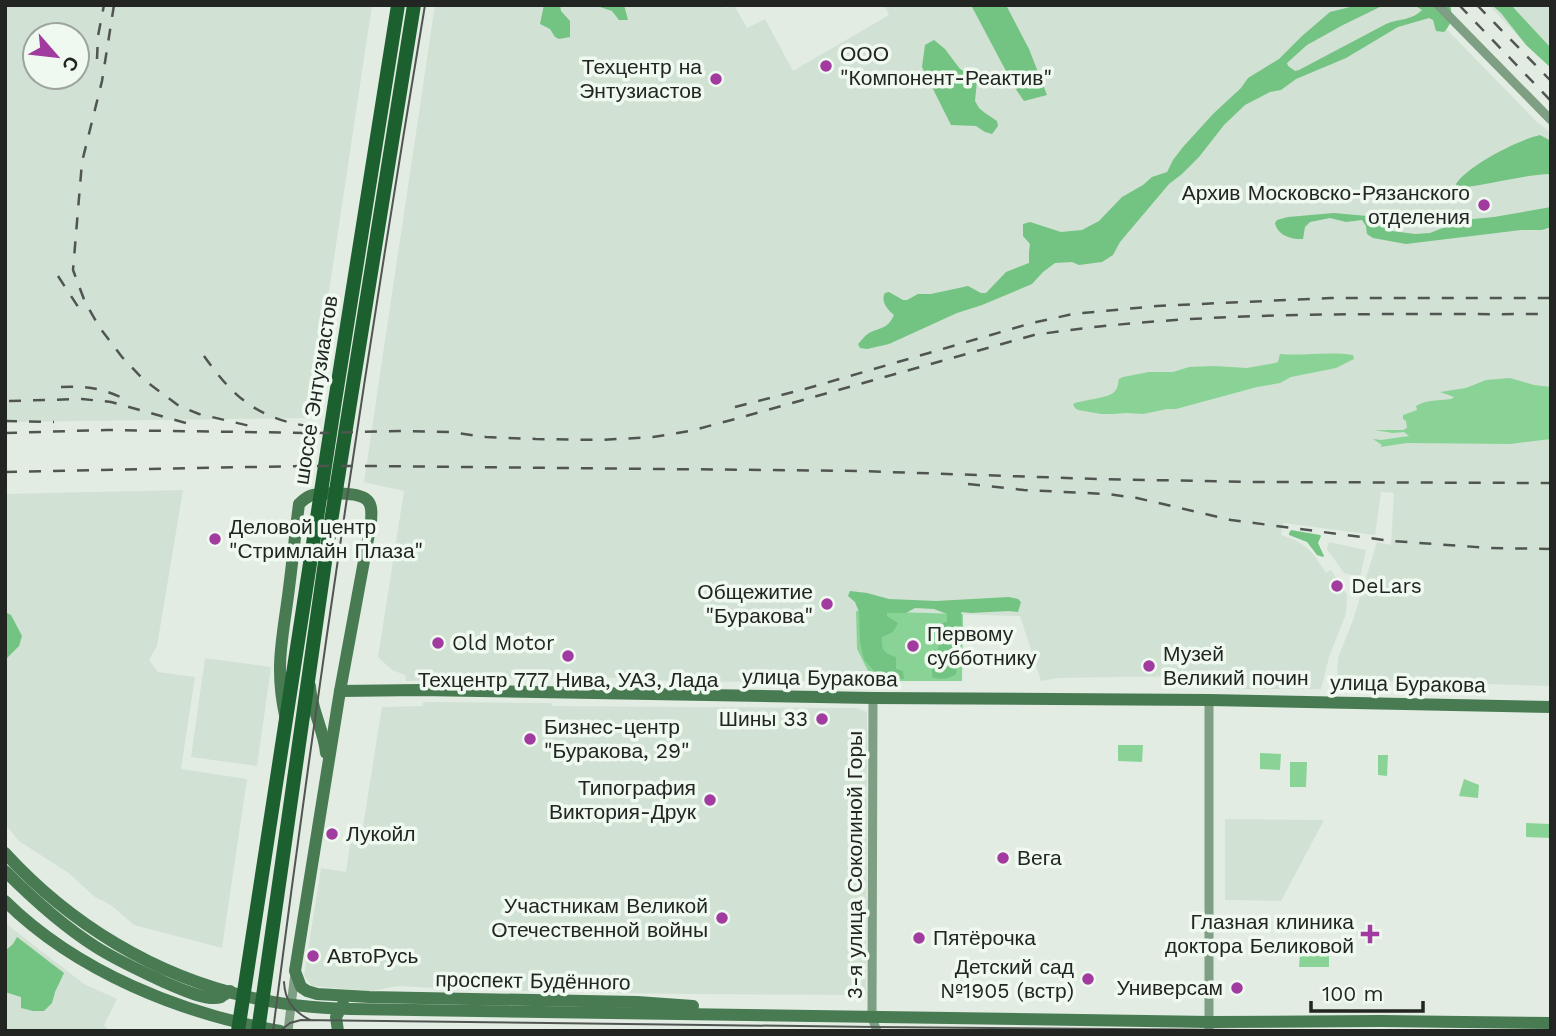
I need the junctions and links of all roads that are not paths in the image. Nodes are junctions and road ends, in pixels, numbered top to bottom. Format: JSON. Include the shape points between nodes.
{"nodes":[{"id":1,"x":398,"y":5,"type":"edge"},
{"id":2,"x":414,"y":5,"type":"edge"},
{"id":3,"x":1438,"y":5,"type":"edge"},
{"id":4,"x":1551,"y":120,"type":"edge"},
{"id":5,"x":342,"y":401,"type":"junction"},
{"id":6,"x":322,"y":534,"type":"junction"},
{"id":7,"x":310,"y":670,"type":"junction"},
{"id":8,"x":340,"y":691,"type":"junction"},
{"id":9,"x":873,"y":698,"type":"junction"},
{"id":10,"x":1209,"y":700,"type":"junction"},
{"id":11,"x":1551,"y":707,"type":"edge"},
{"id":12,"x":285,"y":715,"type":"junction"},
{"id":13,"x":327,"y":771,"type":"junction"},
{"id":14,"x":5,"y":853,"type":"edge"},
{"id":15,"x":5,"y":871,"type":"edge"},
{"id":16,"x":5,"y":901,"type":"edge"},
{"id":17,"x":295,"y":971,"type":"junction"},
{"id":18,"x":247,"y":973,"type":"junction"},
{"id":19,"x":358,"y":996,"type":"junction"},
{"id":20,"x":783,"y":1015,"type":"junction"},
{"id":21,"x":872,"y":1018,"type":"junction"},
{"id":22,"x":1551,"y":1023,"type":"edge"},
{"id":23,"x":1210,"y":1026,"type":"edge"},
{"id":24,"x":238,"y":1031,"type":"edge"},
{"id":25,"x":258,"y":1031,"type":"edge"},
{"id":26,"x":280,"y":1031,"type":"edge"},
{"id":27,"x":288,"y":1031,"type":"edge"},
{"id":28,"x":338,"y":1031,"type":"edge"},
{"id":29,"x":877,"y":1031,"type":"edge"}],
"edges":[{"from":1,"to":5,"type":"main road","name":"шоссе Энтузиастов"},
{"from":2,"to":5,"type":"main road","name":"шоссе Энтузиастов"},
{"from":3,"to":4,"type":"street"},
{"from":5,"to":6,"type":"main road","name":"шоссе Энтузиастов"},
{"from":6,"to":7,"type":"main road","name":"шоссе Энтузиастов"},
{"from":6,"to":12,"type":"main road","name":"шоссе Энтузиастов"},
{"from":7,"to":13,"type":"main road","via":[[310,696],[325,742]]},
{"from":7,"to":25,"type":"main road","name":"шоссе Энтузиастов"},
{"from":8,"to":9,"type":"main road","name":"улица Буракова"},
{"from":8,"to":12,"type":"main road","via":[[372,509],[360,495],[311,495],[299,504],[282,636],[279,671]]},
{"from":8,"to":13,"type":"main road"},
{"from":9,"to":10,"type":"main road","name":"улица Буракова"},
{"from":9,"to":21,"type":"street","name":"3-я улица Соколиной Горы"},
{"from":10,"to":11,"type":"main road","name":"улица Буракова"},
{"from":10,"to":23,"type":"street"},
{"from":12,"to":18,"type":"main road","name":"шоссе Энтузиастов"},
{"from":13,"to":17,"type":"main road"},
{"from":14,"to":20,"type":"main road","name":"проспект Будённого","via":[[79,921],[132,953],[201,984],[249,997],[312,1007]]},
{"from":15,"to":18,"type":"main road","via":[[47,911],[96,947],[182,989],[222,997]]},
{"from":16,"to":26,"type":"main road","via":[[37,929],[145,991],[207,1015]]},
{"from":17,"to":19,"type":"main road","name":"проспект Будённого","via":[[307,991]]},
{"from":17,"to":27,"type":"street"},
{"from":18,"to":24,"type":"main road","name":"шоссе Энтузиастов"},
{"from":19,"to":20,"type":"main road","name":"проспект Будённого","via":[[637,1002]]},
{"from":19,"to":28,"type":"main road","via":[[340,1008]]},
{"from":20,"to":21,"type":"main road","name":"проспект Будённого"},
{"from":21,"to":23,"type":"main road","name":"проспект Будённого"},
{"from":21,"to":29,"type":"street","name":"3-я улица Соколиной Горы"},
{"from":22,"to":23,"type":"main road","name":"проспект Будённого","via":[[1380,1021]]}]}
